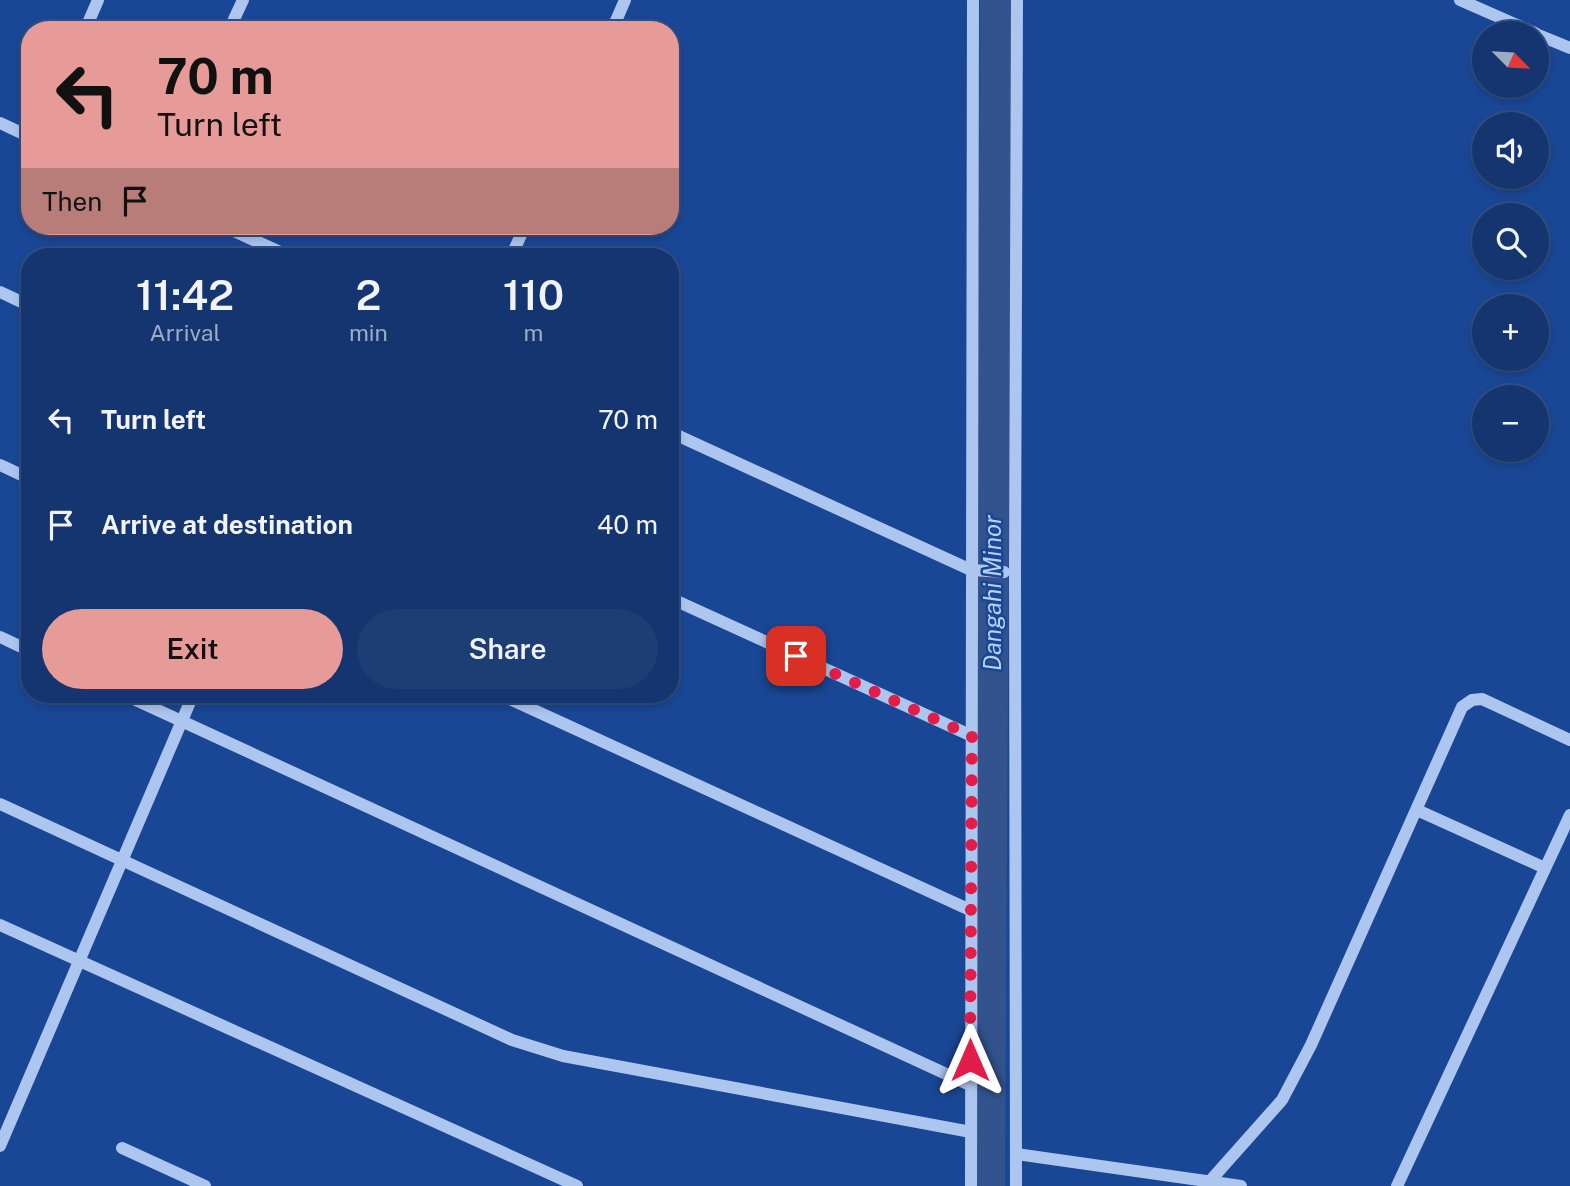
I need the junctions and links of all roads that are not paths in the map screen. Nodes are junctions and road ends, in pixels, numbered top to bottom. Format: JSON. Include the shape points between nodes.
{"nodes":[{"id":1,"x":98,"y":0,"type":"edge"},
{"id":2,"x":243,"y":0,"type":"edge"},
{"id":3,"x":625,"y":0,"type":"edge"},
{"id":4,"x":973,"y":0,"type":"edge"},
{"id":5,"x":1017,"y":0,"type":"edge"},
{"id":6,"x":1464,"y":1,"type":"edge"},
{"id":7,"x":89,"y":21,"type":"edge"},
{"id":8,"x":233,"y":21,"type":"edge"},
{"id":9,"x":616,"y":21,"type":"edge"},
{"id":10,"x":1508,"y":21,"type":"edge"},
{"id":11,"x":1549,"y":39,"type":"edge"},
{"id":12,"x":1570,"y":48,"type":"edge"},
{"id":13,"x":0,"y":123,"type":"edge"},
{"id":14,"x":21,"y":133,"type":"edge"},
{"id":15,"x":243,"y":235,"type":"edge"},
{"id":16,"x":271,"y":248,"type":"edge"},
{"id":17,"x":0,"y":292,"type":"edge"},
{"id":18,"x":21,"y":302,"type":"edge"},
{"id":19,"x":679,"y":436,"type":"edge"},
{"id":20,"x":0,"y":465,"type":"edge"},
{"id":21,"x":21,"y":475,"type":"edge"},
{"id":22,"x":1009,"y":572,"type":"junction"},
{"id":23,"x":679,"y":602,"type":"edge"},
{"id":24,"x":0,"y":637,"type":"edge"},
{"id":25,"x":21,"y":647,"type":"edge"},
{"id":26,"x":142,"y":703,"type":"edge"},
{"id":27,"x":189,"y":703,"type":"edge"},
{"id":28,"x":518,"y":703,"type":"edge"},
{"id":29,"x":181,"y":721,"type":"junction"},
{"id":30,"x":972,"y":736,"type":"junction"},
{"id":31,"x":1570,"y":740,"type":"edge"},
{"id":32,"x":0,"y":804,"type":"edge"},
{"id":33,"x":1417,"y":810,"type":"junction"},
{"id":34,"x":1570,"y":815,"type":"edge"},
{"id":35,"x":122,"y":860,"type":"junction"},
{"id":36,"x":1545,"y":868,"type":"junction"},
{"id":37,"x":971,"y":910,"type":"junction"},
{"id":38,"x":0,"y":925,"type":"edge"},
{"id":39,"x":79,"y":961,"type":"junction"},
{"id":40,"x":970,"y":1085,"type":"junction"},
{"id":41,"x":971,"y":1132,"type":"junction"},
{"id":42,"x":0,"y":1146,"type":"edge"},
{"id":43,"x":122,"y":1148,"type":"dead end"},
{"id":44,"x":1016,"y":1154,"type":"junction"},
{"id":45,"x":1180,"y":1181,"type":"edge"},
{"id":46,"x":1210,"y":1181,"type":"junction"},
{"id":47,"x":205,"y":1186,"type":"edge"},
{"id":48,"x":577,"y":1186,"type":"edge"},
{"id":49,"x":971,"y":1186,"type":"edge"},
{"id":50,"x":1016,"y":1186,"type":"edge"},
{"id":51,"x":1241,"y":1186,"type":"edge"},
{"id":52,"x":1397,"y":1186,"type":"edge"}],
"edges":[{"from":1,"to":7,"type":"street"},
{"from":2,"to":8,"type":"street"},
{"from":3,"to":9,"type":"street"},
{"from":4,"to":30,"type":"street"},
{"from":5,"to":22,"type":"street"},
{"from":6,"to":10,"type":"street"},
{"from":11,"to":12,"type":"street"},
{"from":13,"to":14,"type":"street"},
{"from":15,"to":16,"type":"street"},
{"from":17,"to":18,"type":"street"},
{"from":19,"to":22,"type":"street","bridge":true,"via":[[971,570]]},
{"from":20,"to":21,"type":"street"},
{"from":22,"to":44,"type":"street"},
{"from":23,"to":30,"type":"street"},
{"from":24,"to":25,"type":"street"},
{"from":26,"to":29,"type":"street"},
{"from":27,"to":29,"type":"street"},
{"from":28,"to":37,"type":"street"},
{"from":29,"to":35,"type":"street"},
{"from":29,"to":40,"type":"street"},
{"from":30,"to":37,"type":"street"},
{"from":31,"to":33,"type":"street","via":[[1482,699],[1472,700],[1462,707]]},
{"from":32,"to":35,"type":"street"},
{"from":33,"to":36,"type":"street"},
{"from":33,"to":46,"type":"street","via":[[1282,1100]]},
{"from":34,"to":36,"type":"street"},
{"from":35,"to":39,"type":"street"},
{"from":35,"to":41,"type":"street","via":[[512,1040],[563,1056]]},
{"from":36,"to":52,"type":"street"},
{"from":37,"to":40,"type":"street"},
{"from":38,"to":39,"type":"street"},
{"from":39,"to":42,"type":"street"},
{"from":39,"to":48,"type":"street"},
{"from":40,"to":41,"type":"street"},
{"from":41,"to":49,"type":"street"},
{"from":43,"to":47,"type":"street"},
{"from":44,"to":45,"type":"street"},
{"from":44,"to":50,"type":"street"},
{"from":45,"to":46,"type":"street"},
{"from":46,"to":51,"type":"street"}]}
